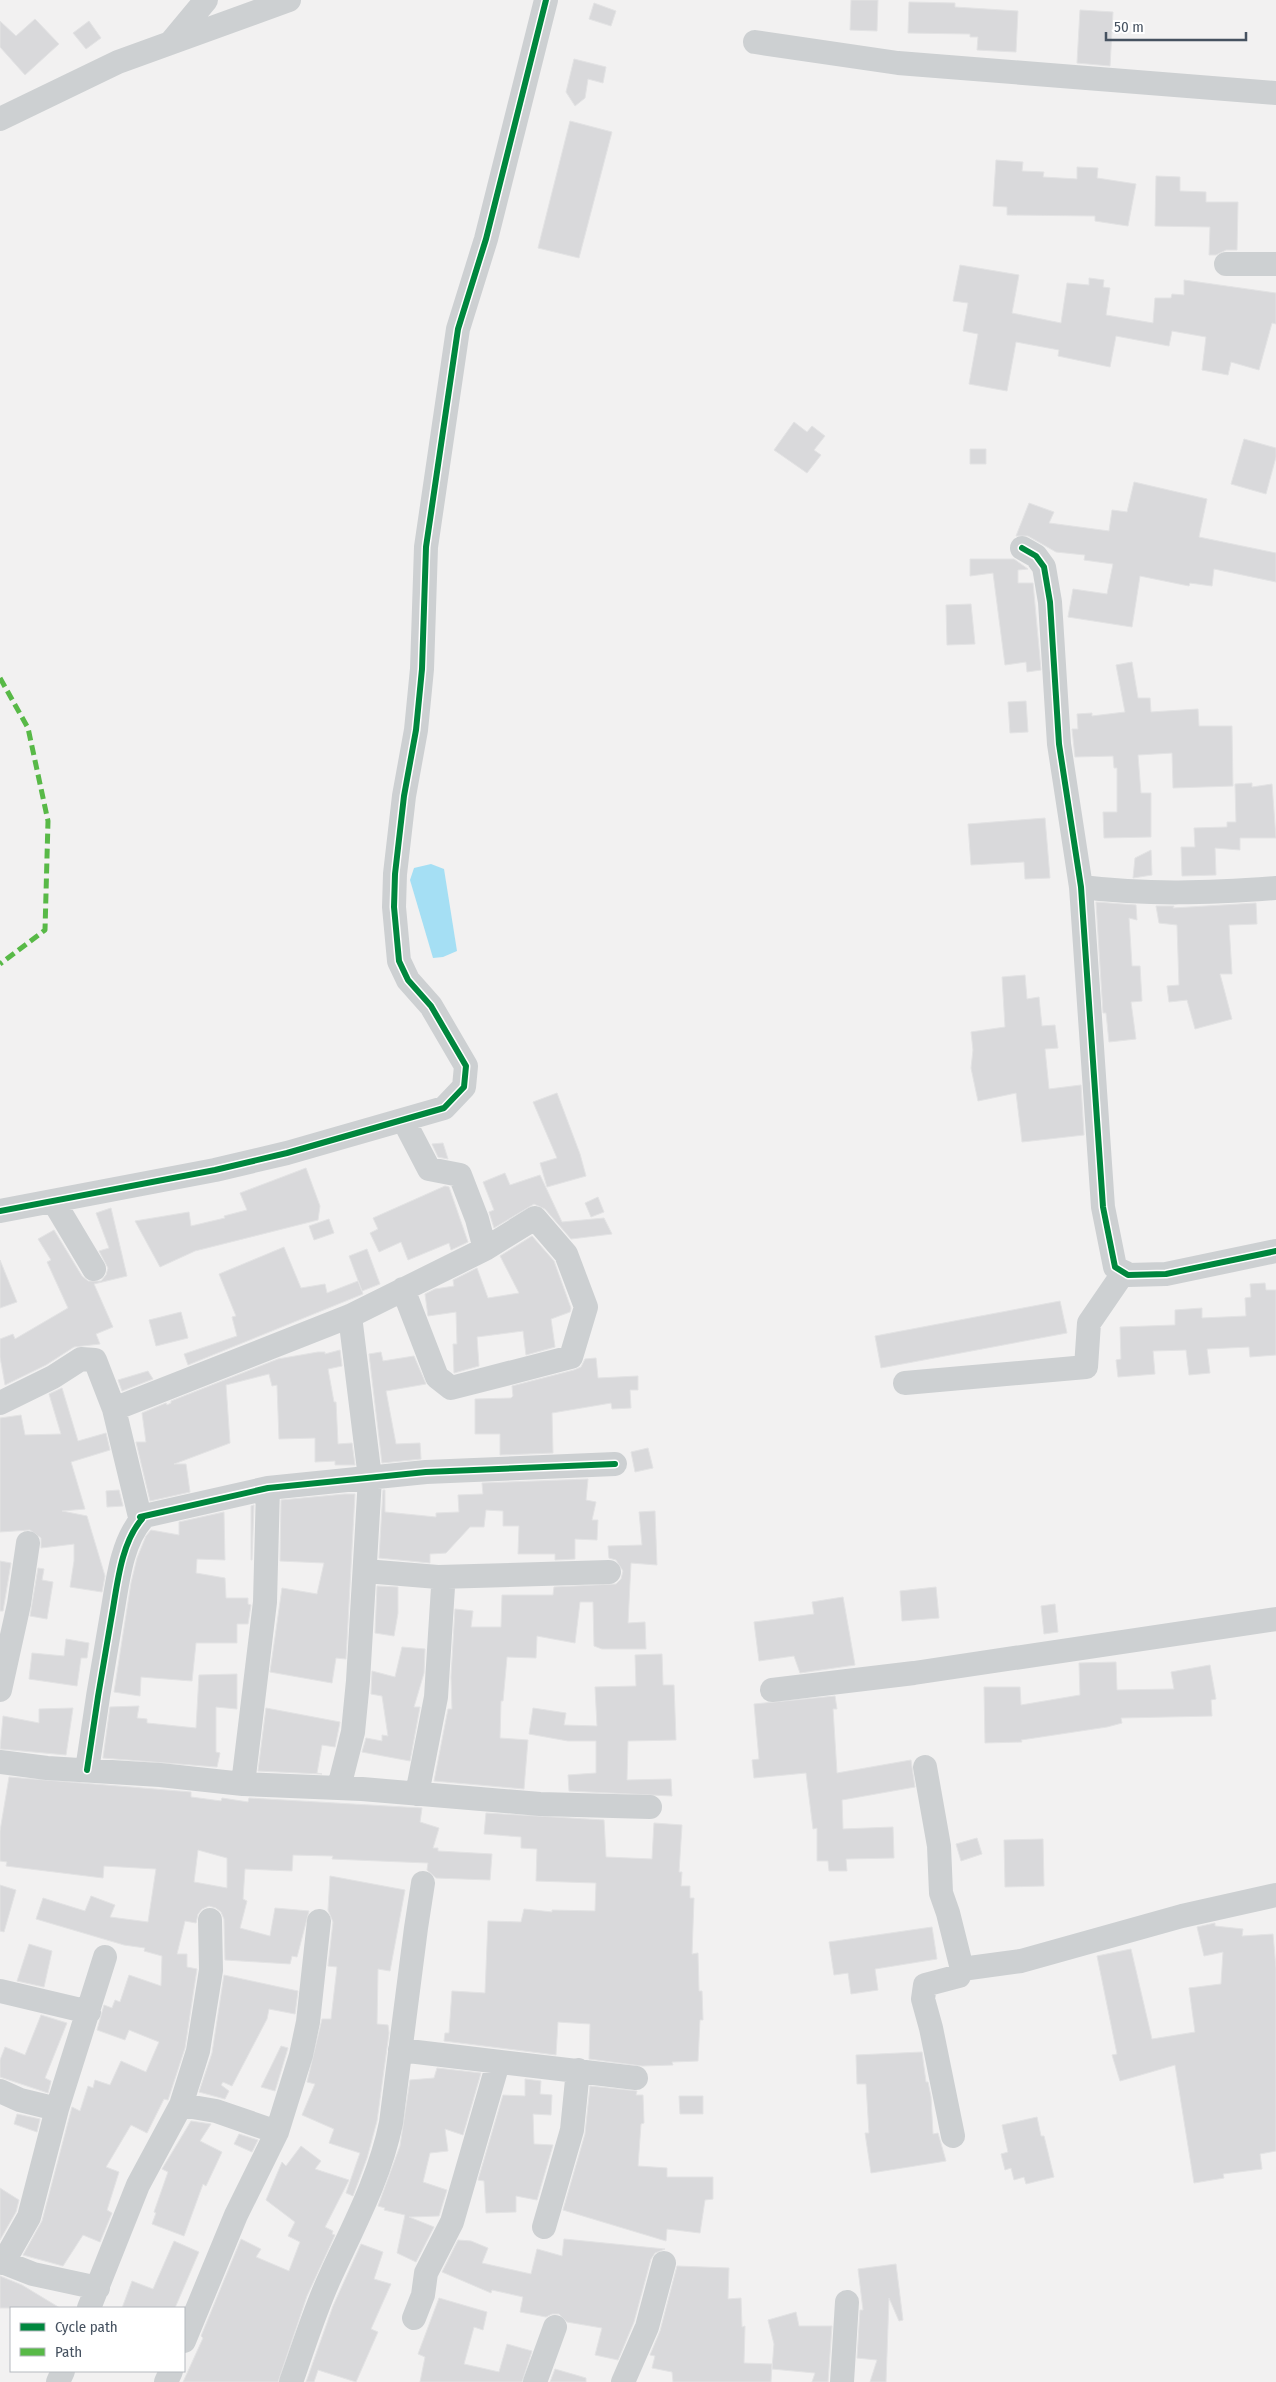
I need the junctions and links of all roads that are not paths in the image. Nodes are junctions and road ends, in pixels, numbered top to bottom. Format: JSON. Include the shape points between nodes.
{"nodes":[{"id":1,"x":206,"y":0,"type":"edge"},
{"id":2,"x":289,"y":0,"type":"edge"},
{"id":3,"x":546,"y":0,"type":"edge"},
{"id":4,"x":170,"y":42,"type":"junction"},
{"id":5,"x":755,"y":42,"type":"dead end"},
{"id":6,"x":1276,"y":93,"type":"edge"},
{"id":7,"x":0,"y":119,"type":"edge"},
{"id":8,"x":1226,"y":264,"type":"dead end"},
{"id":9,"x":1276,"y":264,"type":"edge"},
{"id":10,"x":1022,"y":548,"type":"dead end"},
{"id":11,"x":1081,"y":887,"type":"junction"},
{"id":12,"x":1276,"y":888,"type":"edge"},
{"id":13,"x":404,"y":1121,"type":"junction"},
{"id":14,"x":54,"y":1202,"type":"junction"},
{"id":15,"x":0,"y":1211,"type":"edge"},
{"id":16,"x":485,"y":1249,"type":"junction"},
{"id":17,"x":1276,"y":1251,"type":"edge"},
{"id":18,"x":94,"y":1269,"type":"dead end"},
{"id":19,"x":1124,"y":1272,"type":"junction"},
{"id":20,"x":404,"y":1288,"type":"junction"},
{"id":21,"x":350,"y":1316,"type":"junction"},
{"id":22,"x":905,"y":1383,"type":"dead end"},
{"id":23,"x":0,"y":1403,"type":"edge"},
{"id":24,"x":114,"y":1409,"type":"junction"},
{"id":25,"x":615,"y":1464,"type":"dead end"},
{"id":26,"x":370,"y":1478,"type":"junction"},
{"id":27,"x":268,"y":1488,"type":"junction"},
{"id":28,"x":140,"y":1517,"type":"junction"},
{"id":29,"x":28,"y":1543,"type":"dead end"},
{"id":30,"x":365,"y":1571,"type":"junction"},
{"id":31,"x":609,"y":1572,"type":"dead end"},
{"id":32,"x":438,"y":1577,"type":"junction"},
{"id":33,"x":1276,"y":1619,"type":"edge"},
{"id":34,"x":0,"y":1690,"type":"edge"},
{"id":35,"x":772,"y":1690,"type":"dead end"},
{"id":36,"x":0,"y":1762,"type":"edge"},
{"id":37,"x":925,"y":1767,"type":"dead end"},
{"id":38,"x":87,"y":1770,"type":"junction"},
{"id":39,"x":244,"y":1784,"type":"junction"},
{"id":40,"x":339,"y":1787,"type":"junction"},
{"id":41,"x":417,"y":1794,"type":"junction"},
{"id":42,"x":650,"y":1808,"type":"dead end"},
{"id":43,"x":424,"y":1883,"type":"dead end"},
{"id":44,"x":1276,"y":1895,"type":"edge"},
{"id":45,"x":210,"y":1920,"type":"dead end"},
{"id":46,"x":319,"y":1921,"type":"dead end"},
{"id":47,"x":105,"y":1957,"type":"dead end"},
{"id":48,"x":962,"y":1969,"type":"junction"},
{"id":49,"x":0,"y":1990,"type":"edge"},
{"id":50,"x":89,"y":2012,"type":"junction"},
{"id":51,"x":400,"y":2050,"type":"junction"},
{"id":52,"x":498,"y":2063,"type":"junction"},
{"id":53,"x":578,"y":2070,"type":"junction"},
{"id":54,"x":636,"y":2078,"type":"dead end"},
{"id":55,"x":0,"y":2091,"type":"edge"},
{"id":56,"x":181,"y":2106,"type":"junction"},
{"id":57,"x":57,"y":2108,"type":"junction"},
{"id":58,"x":277,"y":2132,"type":"junction"},
{"id":59,"x":953,"y":2136,"type":"dead end"},
{"id":60,"x":544,"y":2227,"type":"dead end"},
{"id":61,"x":2,"y":2262,"type":"edge"},
{"id":62,"x":664,"y":2263,"type":"dead end"},
{"id":63,"x":94,"y":2298,"type":"edge"},
{"id":64,"x":846,"y":2302,"type":"dead end"},
{"id":65,"x":414,"y":2318,"type":"dead end"},
{"id":66,"x":555,"y":2327,"type":"dead end"},
{"id":67,"x":185,"y":2339,"type":"edge"},
{"id":68,"x":291,"y":2382,"type":"edge"},
{"id":69,"x":535,"y":2382,"type":"edge"},
{"id":70,"x":623,"y":2382,"type":"edge"},
{"id":71,"x":842,"y":2382,"type":"edge"}],
"edges":[{"from":1,"to":4,"type":"street"},
{"from":2,"to":4,"type":"street"},
{"from":3,"to":13,"type":"street","via":[[486,238],[458,330],[426,547],[422,669],[395,874],[394,907],[399,961],[408,980],[431,1006],[466,1066],[464,1087],[444,1108]]},
{"from":4,"to":7,"type":"street","via":[[70,84]]},
{"from":5,"to":6,"type":"street","via":[[898,62]]},
{"from":8,"to":9,"type":"street"},
{"from":10,"to":11,"type":"street","via":[[1036,556],[1044,567],[1050,602],[1059,744]]},
{"from":11,"to":12,"type":"street","via":[[1144,894]]},
{"from":11,"to":19,"type":"street","via":[[1103,1207],[1115,1267]]},
{"from":13,"to":14,"type":"street","via":[[215,1170]]},
{"from":13,"to":16,"type":"street","via":[[429,1169],[460,1175]]},
{"from":14,"to":15,"type":"street"},
{"from":14,"to":18,"type":"street"},
{"from":16,"to":20,"type":"street"},
{"from":16,"to":20,"type":"street","via":[[535,1218],[566,1254],[586,1308],[571,1358],[451,1388],[437,1377]]},
{"from":17,"to":19,"type":"street","via":[[1166,1274],[1128,1275]]},
{"from":19,"to":22,"type":"street","via":[[1089,1323],[1086,1367]]},
{"from":20,"to":21,"type":"street"},
{"from":21,"to":24,"type":"street"},
{"from":21,"to":26,"type":"street"},
{"from":23,"to":24,"type":"street","via":[[87,1358],[95,1360],[101,1370]]},
{"from":24,"to":28,"type":"street"},
{"from":25,"to":26,"type":"street","via":[[426,1472]]},
{"from":26,"to":27,"type":"street"},
{"from":26,"to":30,"type":"street"},
{"from":27,"to":28,"type":"street"},
{"from":27,"to":39,"type":"street","via":[[265,1602]]},
{"from":28,"to":38,"type":"street","via":[[142,1520],[134,1528],[127,1546],[115,1599]]},
{"from":29,"to":34,"type":"street"},
{"from":30,"to":32,"type":"street"},
{"from":30,"to":40,"type":"street","via":[[354,1732]]},
{"from":31,"to":32,"type":"street"},
{"from":32,"to":41,"type":"street","via":[[443,1587],[436,1697]]},
{"from":33,"to":35,"type":"street","via":[[914,1673]]},
{"from":36,"to":38,"type":"street"},
{"from":37,"to":48,"type":"street","via":[[939,1846],[941,1893]]},
{"from":38,"to":39,"type":"street"},
{"from":39,"to":40,"type":"street"},
{"from":40,"to":41,"type":"street"},
{"from":41,"to":42,"type":"street","via":[[540,1804]]},
{"from":43,"to":51,"type":"street"},
{"from":44,"to":48,"type":"street","via":[[1182,1916],[1021,1961]]},
{"from":45,"to":56,"type":"street","via":[[211,1970],[198,2052]]},
{"from":46,"to":58,"type":"street","via":[[308,2022]]},
{"from":47,"to":50,"type":"street"},
{"from":48,"to":59,"type":"street","via":[[959,1976],[925,1985],[923,1999]]},
{"from":49,"to":50,"type":"street"},
{"from":50,"to":57,"type":"street"},
{"from":51,"to":52,"type":"street"},
{"from":51,"to":68,"type":"street","via":[[385,2151],[330,2277]]},
{"from":52,"to":53,"type":"street"},
{"from":52,"to":65,"type":"street","via":[[452,2222],[426,2273],[423,2295]]},
{"from":53,"to":54,"type":"street"},
{"from":53,"to":60,"type":"street","via":[[572,2130]]},
{"from":55,"to":57,"type":"street","via":[[20,2100]]},
{"from":56,"to":58,"type":"street","via":[[216,2111]]},
{"from":56,"to":63,"type":"street","via":[[138,2185]]},
{"from":57,"to":61,"type":"street","via":[[29,2218]]},
{"from":58,"to":67,"type":"street","via":[[236,2215]]},
{"from":61,"to":63,"type":"street"},
{"from":62,"to":70,"type":"street","via":[[647,2327]]},
{"from":64,"to":71,"type":"street"},
{"from":66,"to":69,"type":"street"}]}
